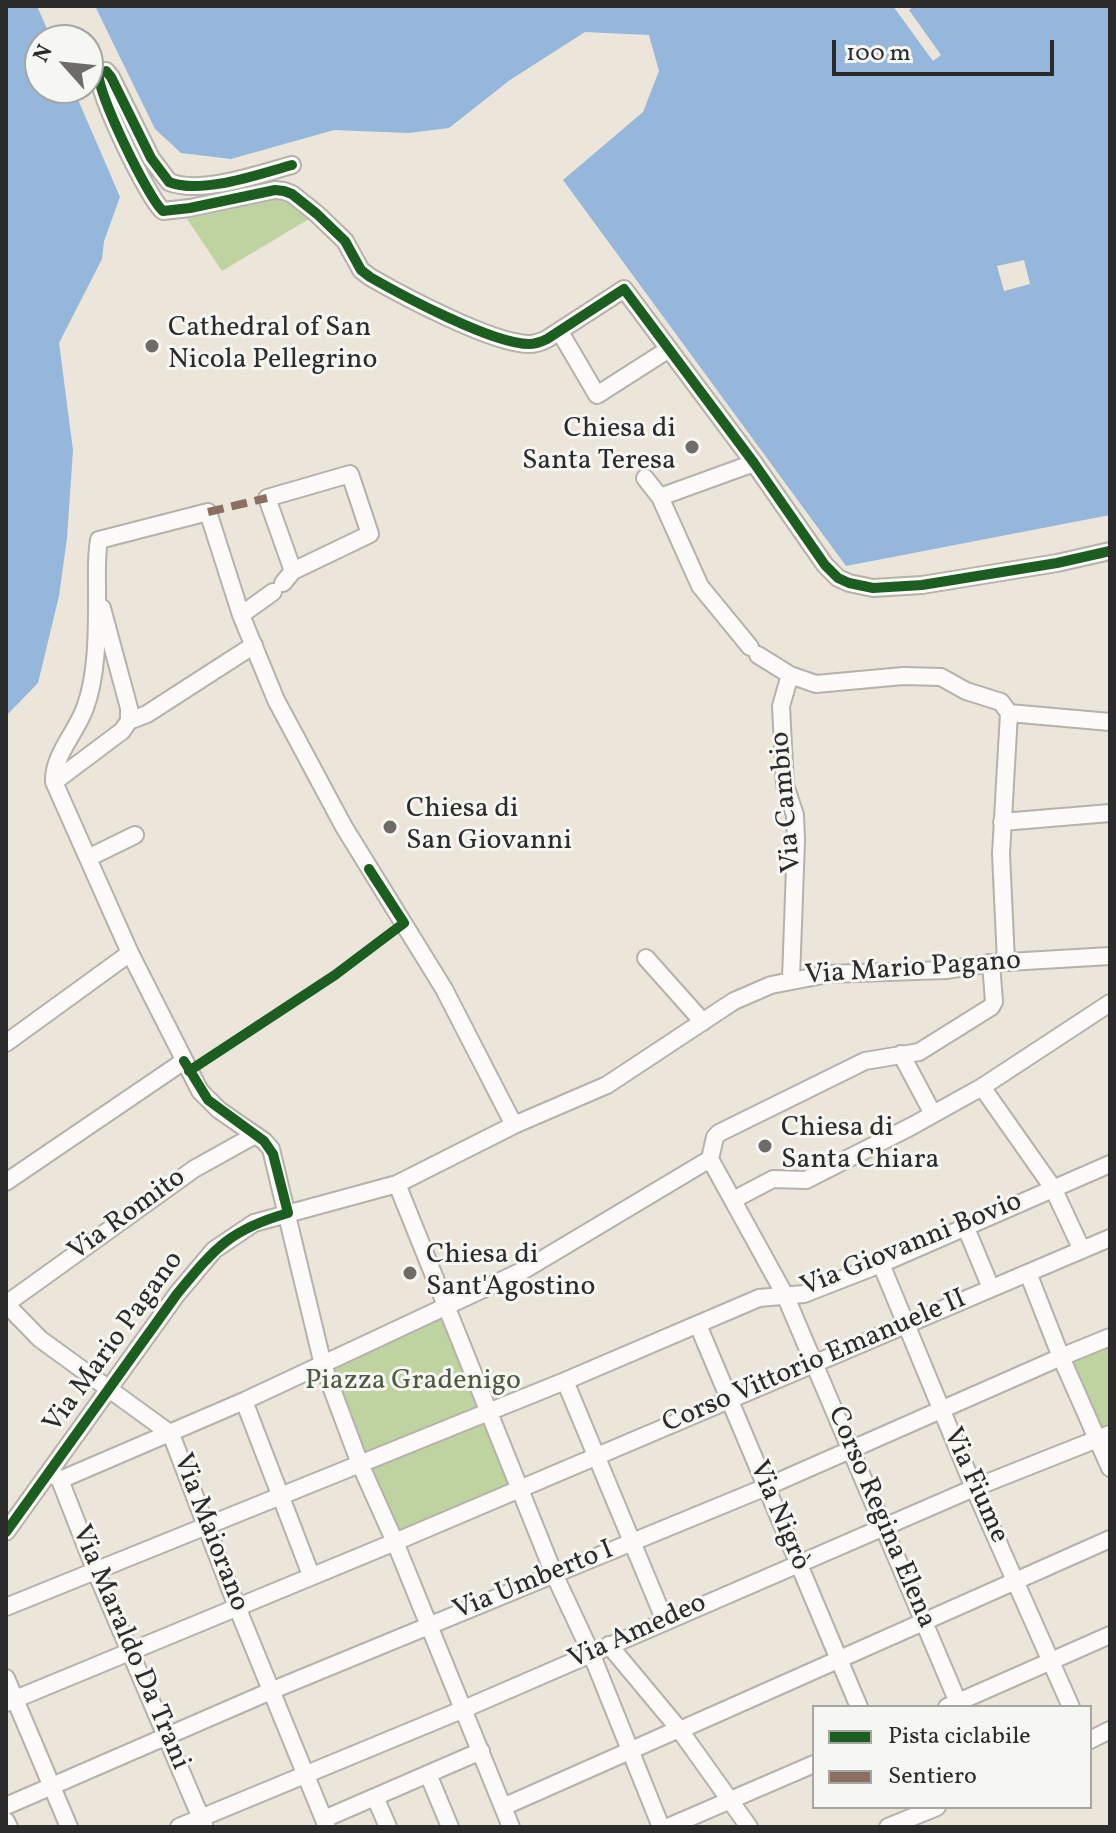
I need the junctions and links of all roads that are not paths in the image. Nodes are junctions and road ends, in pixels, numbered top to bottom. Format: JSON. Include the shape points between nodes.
{"nodes":[{"id":1,"x":292,"y":165,"type":"dead end"},
{"id":2,"x":560,"y":332,"type":"junction"},
{"id":3,"x":669,"y":349,"type":"junction"},
{"id":4,"x":754,"y":463,"type":"junction"},
{"id":5,"x":645,"y":478,"type":"dead end"},
{"id":6,"x":660,"y":497,"type":"junction"},
{"id":7,"x":1110,"y":551,"type":"edge"},
{"id":8,"x":283,"y":582,"type":"junction"},
{"id":9,"x":97,"y":591,"type":"junction"},
{"id":10,"x":241,"y":615,"type":"junction"},
{"id":11,"x":254,"y":645,"type":"junction"},
{"id":12,"x":790,"y":675,"type":"junction"},
{"id":13,"x":1009,"y":713,"type":"junction"},
{"id":14,"x":129,"y":721,"type":"junction"},
{"id":15,"x":1110,"y":722,"type":"edge"},
{"id":16,"x":54,"y":782,"type":"junction"},
{"id":17,"x":1110,"y":813,"type":"edge"},
{"id":18,"x":1002,"y":822,"type":"junction"},
{"id":19,"x":135,"y":835,"type":"dead end"},
{"id":20,"x":88,"y":858,"type":"junction"},
{"id":21,"x":130,"y":953,"type":"junction"},
{"id":22,"x":1110,"y":956,"type":"edge"},
{"id":23,"x":646,"y":958,"type":"dead end"},
{"id":24,"x":998,"y":963,"type":"junction"},
{"id":25,"x":791,"y":979,"type":"junction"},
{"id":26,"x":1110,"y":1003,"type":"edge"},
{"id":27,"x":703,"y":1022,"type":"junction"},
{"id":28,"x":6,"y":1043,"type":"edge"},
{"id":29,"x":901,"y":1054,"type":"junction"},
{"id":30,"x":184,"y":1061,"type":"junction"},
{"id":31,"x":982,"y":1087,"type":"junction"},
{"id":32,"x":933,"y":1114,"type":"junction"},
{"id":33,"x":514,"y":1125,"type":"junction"},
{"id":34,"x":255,"y":1135,"type":"junction"},
{"id":35,"x":710,"y":1159,"type":"junction"},
{"id":36,"x":1110,"y":1164,"type":"edge"},
{"id":37,"x":6,"y":1182,"type":"edge"},
{"id":38,"x":397,"y":1184,"type":"junction"},
{"id":39,"x":1053,"y":1188,"type":"junction"},
{"id":40,"x":733,"y":1200,"type":"junction"},
{"id":41,"x":288,"y":1213,"type":"junction"},
{"id":42,"x":966,"y":1228,"type":"junction"},
{"id":43,"x":1110,"y":1238,"type":"edge"},
{"id":44,"x":1082,"y":1250,"type":"junction"},
{"id":45,"x":881,"y":1264,"type":"junction"},
{"id":46,"x":1028,"y":1273,"type":"junction"},
{"id":47,"x":991,"y":1288,"type":"junction"},
{"id":48,"x":785,"y":1295,"type":"junction"},
{"id":49,"x":6,"y":1304,"type":"edge"},
{"id":50,"x":447,"y":1307,"type":"junction"},
{"id":51,"x":906,"y":1324,"type":"junction"},
{"id":52,"x":698,"y":1325,"type":"junction"},
{"id":53,"x":1110,"y":1337,"type":"edge"},
{"id":54,"x":1061,"y":1357,"type":"junction"},
{"id":55,"x":813,"y":1362,"type":"junction"},
{"id":56,"x":323,"y":1365,"type":"junction"},
{"id":57,"x":565,"y":1381,"type":"junction"},
{"id":58,"x":109,"y":1388,"type":"junction"},
{"id":59,"x":728,"y":1400,"type":"junction"},
{"id":60,"x":244,"y":1401,"type":"junction"},
{"id":61,"x":940,"y":1408,"type":"junction"},
{"id":62,"x":490,"y":1411,"type":"junction"},
{"id":63,"x":171,"y":1434,"type":"junction"},
{"id":64,"x":1104,"y":1436,"type":"edge"},
{"id":65,"x":850,"y":1448,"type":"junction"},
{"id":66,"x":596,"y":1456,"type":"junction"},
{"id":67,"x":360,"y":1464,"type":"junction"},
{"id":68,"x":1110,"y":1468,"type":"edge"},
{"id":69,"x":55,"y":1476,"type":"junction"},
{"id":70,"x":520,"y":1487,"type":"junction"},
{"id":71,"x":766,"y":1487,"type":"junction"},
{"id":72,"x":974,"y":1488,"type":"junction"},
{"id":73,"x":280,"y":1495,"type":"junction"},
{"id":74,"x":6,"y":1503,"type":"edge"},
{"id":75,"x":20,"y":1513,"type":"junction"},
{"id":76,"x":207,"y":1526,"type":"junction"},
{"id":77,"x":883,"y":1527,"type":"junction"},
{"id":78,"x":6,"y":1532,"type":"edge"},
{"id":79,"x":1110,"y":1539,"type":"edge"},
{"id":80,"x":395,"y":1542,"type":"junction"},
{"id":81,"x":632,"y":1542,"type":"junction"},
{"id":82,"x":798,"y":1563,"type":"junction"},
{"id":83,"x":96,"y":1572,"type":"junction"},
{"id":84,"x":554,"y":1574,"type":"junction"},
{"id":85,"x":311,"y":1575,"type":"junction"},
{"id":86,"x":1016,"y":1580,"type":"junction"},
{"id":87,"x":6,"y":1607,"type":"edge"},
{"id":88,"x":237,"y":1607,"type":"junction"},
{"id":89,"x":665,"y":1621,"type":"junction"},
{"id":90,"x":924,"y":1621,"type":"junction"},
{"id":91,"x":429,"y":1625,"type":"junction"},
{"id":92,"x":1110,"y":1635,"type":"edge"},
{"id":93,"x":609,"y":1645,"type":"junction"},
{"id":94,"x":130,"y":1651,"type":"junction"},
{"id":95,"x":591,"y":1653,"type":"junction"},
{"id":96,"x":838,"y":1659,"type":"junction"},
{"id":97,"x":1051,"y":1660,"type":"junction"},
{"id":98,"x":6,"y":1678,"type":"edge"},
{"id":99,"x":273,"y":1690,"type":"junction"},
{"id":100,"x":10,"y":1701,"type":"edge"},
{"id":101,"x":858,"y":1705,"type":"edge"},
{"id":102,"x":955,"y":1705,"type":"edge"},
{"id":103,"x":1070,"y":1705,"type":"edge"},
{"id":104,"x":464,"y":1709,"type":"junction"},
{"id":105,"x":680,"y":1729,"type":"junction"},
{"id":106,"x":1110,"y":1730,"type":"edge"},
{"id":107,"x":165,"y":1737,"type":"junction"},
{"id":108,"x":1092,"y":1739,"type":"edge"},
{"id":109,"x":481,"y":1751,"type":"junction"},
{"id":110,"x":631,"y":1751,"type":"junction"},
{"id":111,"x":812,"y":1765,"type":"edge"},
{"id":112,"x":306,"y":1774,"type":"junction"},
{"id":113,"x":428,"y":1774,"type":"junction"},
{"id":114,"x":51,"y":1786,"type":"junction"},
{"id":115,"x":375,"y":1797,"type":"junction"},
{"id":116,"x":731,"y":1801,"type":"junction"},
{"id":117,"x":6,"y":1806,"type":"edge"},
{"id":118,"x":503,"y":1807,"type":"junction"},
{"id":119,"x":926,"y":1809,"type":"edge"},
{"id":120,"x":905,"y":1813,"type":"edge"},
{"id":121,"x":6,"y":1821,"type":"edge"},
{"id":122,"x":203,"y":1822,"type":"edge"},
{"id":123,"x":326,"y":1823,"type":"edge"},
{"id":124,"x":9,"y":1827,"type":"edge"},
{"id":125,"x":69,"y":1827,"type":"edge"},
{"id":126,"x":179,"y":1827,"type":"edge"},
{"id":127,"x":388,"y":1827,"type":"edge"},
{"id":128,"x":450,"y":1827,"type":"edge"},
{"id":129,"x":511,"y":1827,"type":"edge"},
{"id":130,"x":661,"y":1827,"type":"edge"},
{"id":131,"x":668,"y":1827,"type":"edge"},
{"id":132,"x":749,"y":1827,"type":"edge"},
{"id":133,"x":888,"y":1827,"type":"edge"}],
"edges":[{"from":1,"to":2,"type":"street","via":[[196,186],[169,182],[151,158],[111,77],[106,71],[99,73],[104,101],[160,209],[284,191],[345,241],[361,270],[375,280],[502,340],[533,344]]},
{"from":2,"to":3,"type":"street","via":[[624,289]]},
{"from":2,"to":3,"type":"street","via":[[597,395]]},
{"from":3,"to":4,"type":"street"},
{"from":4,"to":6,"type":"street"},
{"from":4,"to":7,"type":"street","via":[[825,565],[838,578],[862,587],[922,585]]},
{"from":5,"to":6,"type":"street"},
{"from":6,"to":12,"type":"street","via":[[700,586],[754,651]]},
{"from":8,"to":8,"type":"street","via":[[267,498],[350,474],[370,534]]},
{"from":8,"to":10,"type":"street"},
{"from":9,"to":10,"type":"street","via":[[99,540],[208,512]]},
{"from":9,"to":14,"type":"street"},
{"from":9,"to":16,"type":"street","via":[[90,693],[56,762]]},
{"from":10,"to":11,"type":"street"},
{"from":11,"to":14,"type":"street"},
{"from":11,"to":33,"type":"street","via":[[276,700],[329,801],[454,1002]]},
{"from":12,"to":13,"type":"street","via":[[821,684],[941,677],[1001,702]]},
{"from":12,"to":25,"type":"street","name":"Via Cambio","via":[[781,706],[785,785],[796,840]]},
{"from":13,"to":15,"type":"street"},
{"from":13,"to":18,"type":"street"},
{"from":14,"to":16,"type":"street"},
{"from":16,"to":20,"type":"street"},
{"from":17,"to":18,"type":"street"},
{"from":18,"to":24,"type":"street"},
{"from":19,"to":20,"type":"street"},
{"from":20,"to":21,"type":"street"},
{"from":21,"to":28,"type":"street"},
{"from":21,"to":30,"type":"street"},
{"from":22,"to":24,"type":"street","name":"Via Mario Pagano"},
{"from":23,"to":27,"type":"street"},
{"from":24,"to":25,"type":"street","name":"Via Mario Pagano"},
{"from":24,"to":29,"type":"street","via":[[991,1007],[919,1052]]},
{"from":25,"to":27,"type":"street","name":"Via Mario Pagano","via":[[758,989]]},
{"from":26,"to":31,"type":"street"},
{"from":27,"to":33,"type":"street","name":"Via Mario Pagano","via":[[607,1085]]},
{"from":29,"to":32,"type":"street"},
{"from":29,"to":35,"type":"street","via":[[865,1061],[719,1133]]},
{"from":30,"to":34,"type":"street","via":[[203,1096]]},
{"from":30,"to":37,"type":"street"},
{"from":31,"to":32,"type":"street"},
{"from":31,"to":39,"type":"street"},
{"from":32,"to":40,"type":"street","via":[[806,1180],[773,1179]]},
{"from":33,"to":38,"type":"street","name":"Via Mario Pagano"},
{"from":34,"to":41,"type":"street","via":[[271,1149]]},
{"from":34,"to":49,"type":"street","name":"Via Romito","via":[[194,1169]]},
{"from":35,"to":40,"type":"street","name":"Corso Regina Elena"},
{"from":35,"to":50,"type":"street","via":[[526,1269]]},
{"from":36,"to":39,"type":"street","name":"Via Giovanni Bovio"},
{"from":38,"to":41,"type":"street","name":"Via Mario Pagano"},
{"from":38,"to":50,"type":"street"},
{"from":39,"to":42,"type":"street","name":"Via Giovanni Bovio"},
{"from":39,"to":44,"type":"street"},
{"from":40,"to":48,"type":"street","name":"Corso Regina Elena"},
{"from":41,"to":56,"type":"street"},
{"from":41,"to":58,"type":"street","name":"Via Mario Pagano","via":[[254,1223],[214,1250]]},
{"from":42,"to":45,"type":"street","name":"Via Giovanni Bovio"},
{"from":42,"to":47,"type":"street"},
{"from":43,"to":44,"type":"street","name":"Corso Vittorio Emanuele II"},
{"from":44,"to":46,"type":"street","name":"Corso Vittorio Emanuele II"},
{"from":45,"to":48,"type":"street","name":"Via Giovanni Bovio","via":[[804,1294]]},
{"from":45,"to":51,"type":"street","name":"Via Fiume"},
{"from":46,"to":47,"type":"street","name":"Corso Vittorio Emanuele II"},
{"from":46,"to":54,"type":"street"},
{"from":47,"to":51,"type":"street","name":"Corso Vittorio Emanuele II"},
{"from":48,"to":52,"type":"street","name":"Via Giovanni Bovio","via":[[759,1298]]},
{"from":48,"to":55,"type":"street","name":"Corso Regina Elena"},
{"from":49,"to":58,"type":"street","name":"Via Maiorano","via":[[40,1339]]},
{"from":50,"to":56,"type":"street"},
{"from":50,"to":62,"type":"street"},
{"from":51,"to":55,"type":"street","name":"Corso Vittorio Emanuele II"},
{"from":51,"to":61,"type":"street","name":"Via Fiume"},
{"from":52,"to":57,"type":"street","name":"Via Giovanni Bovio"},
{"from":52,"to":59,"type":"street","name":"Via Nigrò"},
{"from":53,"to":54,"type":"street","name":"Via Umberto I"},
{"from":54,"to":61,"type":"street","name":"Via Umberto I"},
{"from":54,"to":64,"type":"street"},
{"from":55,"to":59,"type":"street","name":"Corso Vittorio Emanuele II"},
{"from":55,"to":65,"type":"street","name":"Corso Regina Elena"},
{"from":56,"to":60,"type":"street"},
{"from":56,"to":67,"type":"street"},
{"from":57,"to":62,"type":"street","name":"Via Giovanni Bovio"},
{"from":57,"to":66,"type":"street"},
{"from":58,"to":63,"type":"street","name":"Via Maiorano"},
{"from":58,"to":69,"type":"street","name":"Via Mario Pagano"},
{"from":59,"to":66,"type":"street","name":"Corso Vittorio Emanuele II"},
{"from":59,"to":71,"type":"street","name":"Via Nigrò"},
{"from":60,"to":63,"type":"street"},
{"from":60,"to":73,"type":"street"},
{"from":61,"to":65,"type":"street","name":"Via Umberto I"},
{"from":61,"to":72,"type":"street","name":"Via Fiume"},
{"from":62,"to":67,"type":"street"},
{"from":62,"to":70,"type":"street"},
{"from":63,"to":69,"type":"street"},
{"from":63,"to":76,"type":"street","name":"Via Maiorano"},
{"from":64,"to":68,"type":"street"},
{"from":64,"to":72,"type":"street","name":"Via Amedeo"},
{"from":65,"to":71,"type":"street","name":"Via Umberto I"},
{"from":65,"to":77,"type":"street","name":"Corso Regina Elena"},
{"from":66,"to":70,"type":"street","name":"Corso Vittorio Emanuele II"},
{"from":66,"to":81,"type":"street"},
{"from":67,"to":73,"type":"street"},
{"from":67,"to":80,"type":"street"},
{"from":69,"to":75,"type":"street","name":"Via Mario Pagano"},
{"from":69,"to":83,"type":"street","name":"Via Maraldo Da Trani"},
{"from":70,"to":80,"type":"street"},
{"from":70,"to":84,"type":"street"},
{"from":71,"to":81,"type":"street","name":"Via Umberto I"},
{"from":71,"to":82,"type":"street","name":"Via Nigrò"},
{"from":72,"to":77,"type":"street","name":"Via Amedeo"},
{"from":72,"to":86,"type":"street","name":"Via Fiume"},
{"from":73,"to":76,"type":"street"},
{"from":73,"to":85,"type":"street"},
{"from":74,"to":75,"type":"street"},
{"from":75,"to":78,"type":"street","name":"Via Mario Pagano"},
{"from":76,"to":83,"type":"street"},
{"from":76,"to":88,"type":"street","name":"Via Maiorano"},
{"from":77,"to":82,"type":"street","name":"Via Amedeo"},
{"from":77,"to":90,"type":"street","name":"Corso Regina Elena"},
{"from":79,"to":86,"type":"street"},
{"from":80,"to":85,"type":"street"},
{"from":80,"to":91,"type":"street"},
{"from":81,"to":84,"type":"street","name":"Via Umberto I"},
{"from":81,"to":89,"type":"street"},
{"from":82,"to":89,"type":"street","name":"Via Amedeo"},
{"from":82,"to":96,"type":"street","name":"Via Nigrò"},
{"from":83,"to":87,"type":"street"},
{"from":83,"to":94,"type":"street","name":"Via Maraldo Da Trani"},
{"from":84,"to":91,"type":"street","name":"Via Umberto I"},
{"from":84,"to":95,"type":"street"},
{"from":85,"to":88,"type":"street"},
{"from":86,"to":90,"type":"street"},
{"from":86,"to":97,"type":"street","name":"Via Fiume"},
{"from":88,"to":94,"type":"street"},
{"from":88,"to":99,"type":"street","name":"Via Maiorano"},
{"from":89,"to":93,"type":"street","name":"Via Amedeo"},
{"from":90,"to":96,"type":"street"},
{"from":90,"to":102,"type":"street","name":"Corso Regina Elena"},
{"from":91,"to":99,"type":"street","name":"Via Umberto I"},
{"from":91,"to":104,"type":"street"},
{"from":92,"to":97,"type":"street"},
{"from":93,"to":95,"type":"street","name":"Via Amedeo"},
{"from":93,"to":105,"type":"street"},
{"from":94,"to":100,"type":"street"},
{"from":94,"to":107,"type":"street","name":"Via Maraldo Da Trani"},
{"from":95,"to":104,"type":"street","name":"Via Amedeo"},
{"from":95,"to":110,"type":"street"},
{"from":96,"to":101,"type":"street","name":"Via Nigrò"},
{"from":96,"to":105,"type":"street"},
{"from":97,"to":102,"type":"street"},
{"from":97,"to":103,"type":"street","name":"Via Fiume"},
{"from":98,"to":100,"type":"street"},
{"from":99,"to":107,"type":"street","name":"Via Umberto I"},
{"from":99,"to":112,"type":"street","name":"Via Maiorano"},
{"from":100,"to":114,"type":"street"},
{"from":104,"to":109,"type":"street"},
{"from":104,"to":112,"type":"street","name":"Via Amedeo"},
{"from":105,"to":110,"type":"street"},
{"from":105,"to":116,"type":"street"},
{"from":106,"to":108,"type":"street"},
{"from":107,"to":114,"type":"street","name":"Via Umberto I"},
{"from":107,"to":122,"type":"street","name":"Via Maraldo Da Trani"},
{"from":109,"to":113,"type":"street"},
{"from":109,"to":118,"type":"street"},
{"from":110,"to":118,"type":"street"},
{"from":110,"to":130,"type":"street"},
{"from":111,"to":116,"type":"street"},
{"from":112,"to":122,"type":"street","name":"Via Amedeo"},
{"from":112,"to":123,"type":"street","name":"Via Maiorano"},
{"from":113,"to":115,"type":"street"},
{"from":113,"to":128,"type":"street"},
{"from":114,"to":117,"type":"street","name":"Via Umberto I"},
{"from":114,"to":125,"type":"street"},
{"from":115,"to":123,"type":"street"},
{"from":115,"to":127,"type":"street"},
{"from":116,"to":131,"type":"street"},
{"from":116,"to":132,"type":"street"},
{"from":118,"to":129,"type":"street"},
{"from":119,"to":120,"type":"street"},
{"from":120,"to":133,"type":"street"},
{"from":121,"to":124,"type":"street"},
{"from":122,"to":126,"type":"street","name":"Via Amedeo"}]}
